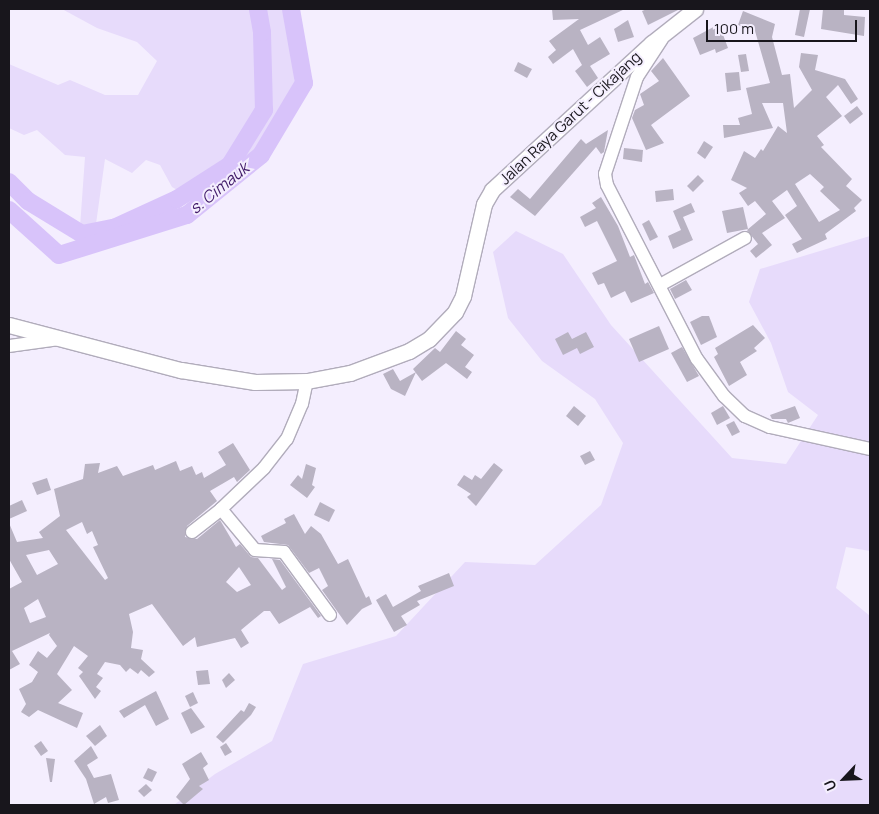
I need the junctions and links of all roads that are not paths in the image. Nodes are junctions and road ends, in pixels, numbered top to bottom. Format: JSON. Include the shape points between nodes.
{"nodes":[{"id":1,"x":695,"y":9,"type":"edge"},
{"id":2,"x":674,"y":25,"type":"junction"},
{"id":3,"x":744,"y":238,"type":"dead end"},
{"id":4,"x":660,"y":285,"type":"junction"},
{"id":5,"x":9,"y":325,"type":"edge"},
{"id":6,"x":61,"y":338,"type":"junction"},
{"id":7,"x":9,"y":346,"type":"edge"},
{"id":8,"x":307,"y":380,"type":"junction"},
{"id":9,"x":870,"y":449,"type":"edge"},
{"id":10,"x":222,"y":509,"type":"junction"},
{"id":11,"x":192,"y":532,"type":"dead end"},
{"id":12,"x":330,"y":615,"type":"dead end"}],
"edges":[{"from":1,"to":2,"type":"main road","name":"Jalan Raya Garut - Cikajang"},
{"from":2,"to":4,"type":"street","via":[[637,77],[605,174],[607,185]]},
{"from":2,"to":8,"type":"main road","name":"Jalan Raya Garut - Cikajang","via":[[492,190],[484,204],[463,296],[443,326],[409,351],[390,360],[350,374]]},
{"from":3,"to":4,"type":"street"},
{"from":4,"to":9,"type":"street","via":[[696,359],[724,396],[745,416],[770,427]]},
{"from":5,"to":6,"type":"main road","name":"Jalan Raya Garut - Cikajang"},
{"from":6,"to":7,"type":"street"},
{"from":6,"to":8,"type":"main road","name":"Jalan Raya Garut - Cikajang","via":[[182,370],[256,382]]},
{"from":8,"to":10,"type":"street","via":[[302,404],[287,439],[264,468]]},
{"from":10,"to":11,"type":"street"},
{"from":10,"to":12,"type":"street","via":[[255,550],[284,552]]}]}
